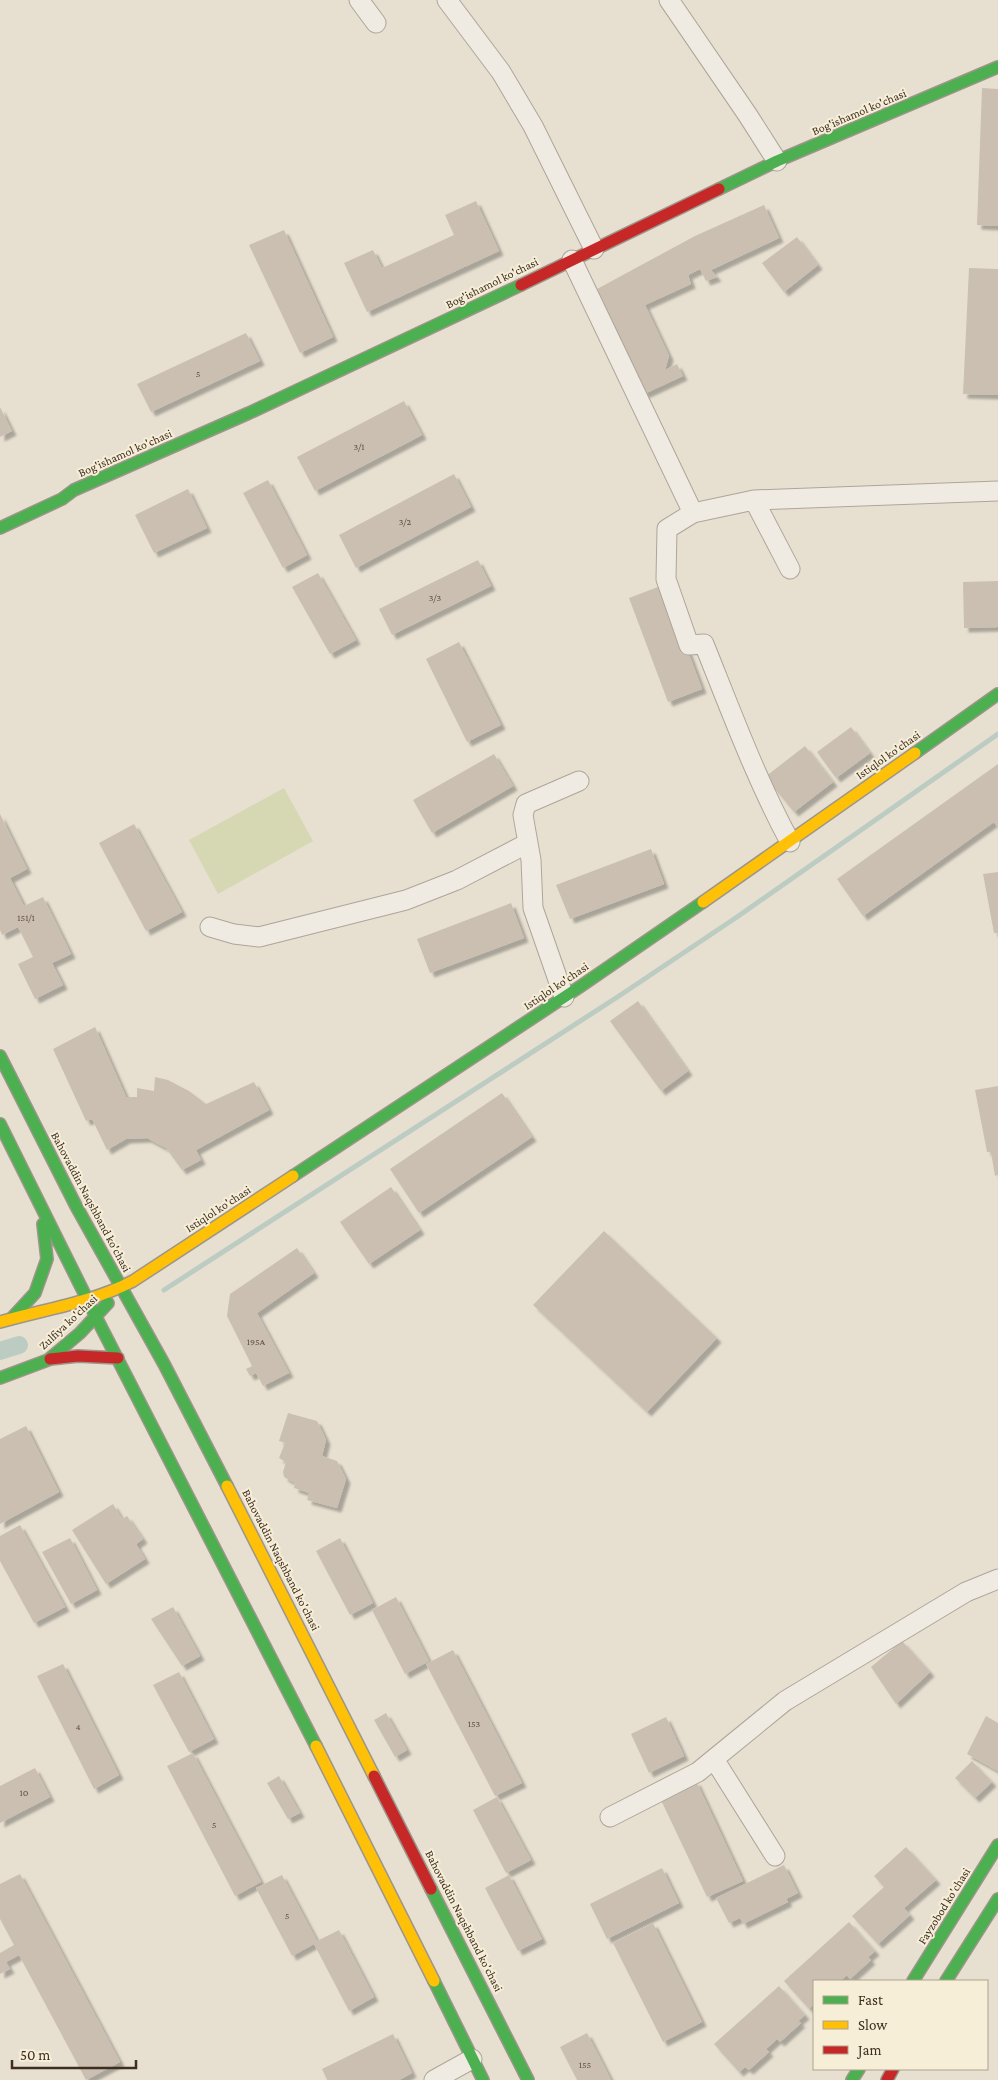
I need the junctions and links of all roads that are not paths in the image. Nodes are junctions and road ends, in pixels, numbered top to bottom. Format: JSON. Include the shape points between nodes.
{"nodes":[{"id":1,"x":359,"y":0,"type":"edge"},
{"id":2,"x":447,"y":0,"type":"edge"},
{"id":3,"x":669,"y":0,"type":"edge"},
{"id":4,"x":376,"y":23,"type":"dead end"},
{"id":5,"x":998,"y":68,"type":"edge"},
{"id":6,"x":777,"y":161,"type":"junction"},
{"id":7,"x":594,"y":250,"type":"junction"},
{"id":8,"x":572,"y":260,"type":"junction"},
{"id":9,"x":998,"y":491,"type":"edge"},
{"id":10,"x":754,"y":500,"type":"junction"},
{"id":11,"x":693,"y":513,"type":"junction"},
{"id":12,"x":0,"y":528,"type":"edge"},
{"id":13,"x":790,"y":570,"type":"dead end"},
{"id":14,"x":998,"y":694,"type":"edge"},
{"id":15,"x":579,"y":781,"type":"dead end"},
{"id":16,"x":790,"y":842,"type":"junction"},
{"id":17,"x":528,"y":843,"type":"junction"},
{"id":18,"x":210,"y":927,"type":"dead end"},
{"id":19,"x":564,"y":997,"type":"junction"},
{"id":20,"x":0,"y":1056,"type":"edge"},
{"id":21,"x":0,"y":1124,"type":"edge"},
{"id":22,"x":42,"y":1205,"type":"junction"},
{"id":23,"x":121,"y":1289,"type":"junction"},
{"id":24,"x":88,"y":1300,"type":"junction"},
{"id":25,"x":96,"y":1317,"type":"junction"},
{"id":26,"x":12,"y":1318,"type":"junction"},
{"id":27,"x":0,"y":1322,"type":"edge"},
{"id":28,"x":118,"y":1358,"type":"junction"},
{"id":29,"x":50,"y":1359,"type":"junction"},
{"id":30,"x":0,"y":1378,"type":"edge"},
{"id":31,"x":998,"y":1579,"type":"edge"},
{"id":32,"x":714,"y":1759,"type":"junction"},
{"id":33,"x":610,"y":1817,"type":"dead end"},
{"id":34,"x":998,"y":1845,"type":"edge"},
{"id":35,"x":775,"y":1856,"type":"dead end"},
{"id":36,"x":998,"y":1899,"type":"edge"},
{"id":37,"x":915,"y":1980,"type":"edge"},
{"id":38,"x":947,"y":1980,"type":"edge"},
{"id":39,"x":472,"y":2059,"type":"junction"},
{"id":40,"x":434,"y":2080,"type":"edge"},
{"id":41,"x":483,"y":2080,"type":"edge"},
{"id":42,"x":528,"y":2080,"type":"edge"}],
"edges":[{"from":1,"to":4,"type":"street"},
{"from":2,"to":7,"type":"street","via":[[515,95]]},
{"from":3,"to":6,"type":"street"},
{"from":5,"to":6,"type":"main road","name":"Bog'ishamol ko'chasi"},
{"from":6,"to":7,"type":"main road","name":"Bog'ishamol ko'chasi"},
{"from":7,"to":8,"type":"main road","name":"Bog'ishamol ko'chasi"},
{"from":8,"to":11,"type":"street"},
{"from":8,"to":12,"type":"main road","name":"Bog'ishamol ko'chasi","via":[[362,361],[74,490],[62,499]]},
{"from":9,"to":10,"type":"street"},
{"from":10,"to":11,"type":"street"},
{"from":10,"to":13,"type":"street"},
{"from":11,"to":16,"type":"street","via":[[667,529],[666,579],[689,644],[704,644],[754,768]]},
{"from":14,"to":16,"type":"main road","name":"Istiqlol ko'chasi"},
{"from":15,"to":17,"type":"street","via":[[526,804],[523,815]]},
{"from":16,"to":19,"type":"main road","name":"Istiqlol ko'chasi"},
{"from":17,"to":18,"type":"street","via":[[457,880],[406,900],[259,938]]},
{"from":17,"to":19,"type":"street","via":[[532,908]]},
{"from":19,"to":23,"type":"main road","name":"Istiqlol ko'chasi"},
{"from":20,"to":23,"type":"main road","name":"Bahovaddin Naqshband ko'chasi"},
{"from":21,"to":22,"type":"main road"},
{"from":22,"to":24,"type":"main road"},
{"from":22,"to":26,"type":"main road","via":[[47,1259],[35,1293]]},
{"from":23,"to":24,"type":"main road","name":"Zulfiya ko'chasi"},
{"from":23,"to":25,"type":"main road","name":"Zulfiya ko'chasi"},
{"from":23,"to":42,"type":"main road","name":"Bahovaddin Naqshband ko'chasi","via":[[204,1440]]},
{"from":24,"to":25,"type":"main road"},
{"from":24,"to":26,"type":"main road","name":"Zulfiya ko'chasi"},
{"from":25,"to":28,"type":"main road"},
{"from":25,"to":29,"type":"main road","name":"Zulfiya ko'chasi"},
{"from":26,"to":27,"type":"main road","name":"Zulfiya ko'chasi"},
{"from":28,"to":29,"type":"main road","via":[[78,1356]]},
{"from":28,"to":39,"type":"main road","via":[[363,1837]]},
{"from":29,"to":30,"type":"main road","name":"Zulfiya ko'chasi"},
{"from":31,"to":32,"type":"street","via":[[966,1592],[785,1701]]},
{"from":32,"to":33,"type":"street","via":[[698,1772]]},
{"from":32,"to":35,"type":"street"},
{"from":34,"to":37,"type":"main road","name":"Fayzobod ko'chasi"},
{"from":36,"to":38,"type":"main road"},
{"from":39,"to":40,"type":"street"},
{"from":39,"to":41,"type":"main road"}]}
